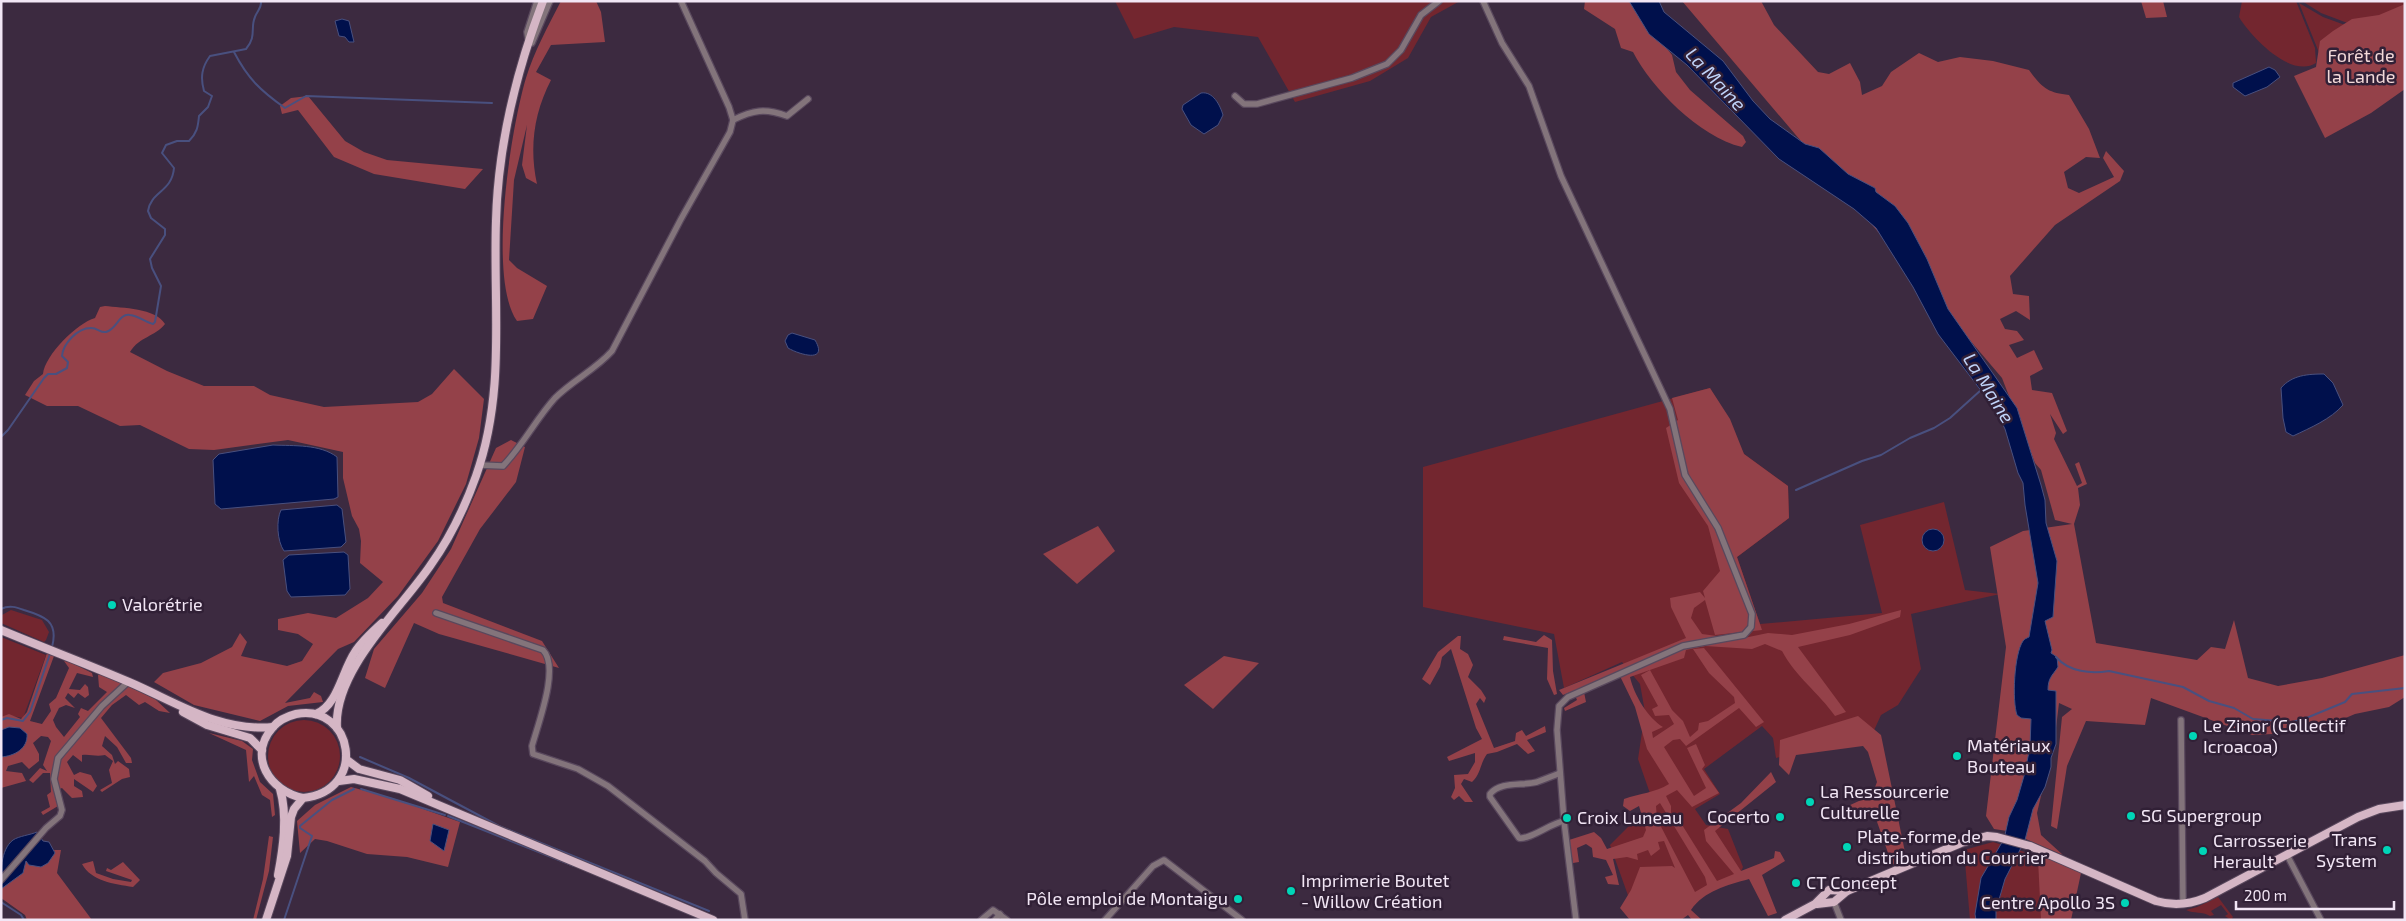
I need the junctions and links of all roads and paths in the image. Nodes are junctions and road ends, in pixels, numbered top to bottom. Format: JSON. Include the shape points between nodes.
{"nodes":[{"id":1,"x":537,"y":1,"type":"edge"},
{"id":2,"x":543,"y":1,"type":"edge"},
{"id":3,"x":550,"y":1,"type":"edge"},
{"id":4,"x":681,"y":1,"type":"edge"},
{"id":5,"x":1439,"y":1,"type":"edge"},
{"id":6,"x":1483,"y":1,"type":"edge"},
{"id":7,"x":528,"y":39,"type":"junction"},
{"id":8,"x":524,"y":53,"type":"junction"},
{"id":9,"x":1235,"y":96,"type":"dead end"},
{"id":10,"x":808,"y":99,"type":"dead end"},
{"id":11,"x":733,"y":120,"type":"junction"},
{"id":12,"x":480,"y":465,"type":"junction"},
{"id":13,"x":403,"y":602,"type":"junction"},
{"id":14,"x":436,"y":613,"type":"dead end"},
{"id":15,"x":1,"y":630,"type":"edge"},
{"id":16,"x":128,"y":682,"type":"junction"},
{"id":17,"x":165,"y":700,"type":"junction"},
{"id":18,"x":316,"y":714,"type":"junction"},
{"id":19,"x":2181,"y":720,"type":"dead end"},
{"id":20,"x":272,"y":727,"type":"junction"},
{"id":21,"x":337,"y":728,"type":"junction"},
{"id":22,"x":262,"y":750,"type":"junction"},
{"id":23,"x":347,"y":760,"type":"junction"},
{"id":24,"x":1560,"y":773,"type":"junction"},
{"id":25,"x":339,"y":780,"type":"junction"},
{"id":26,"x":280,"y":790,"type":"junction"},
{"id":27,"x":303,"y":798,"type":"junction"},
{"id":28,"x":2405,"y":805,"type":"edge"},
{"id":29,"x":460,"y":815,"type":"junction"},
{"id":30,"x":1564,"y":821,"type":"junction"},
{"id":31,"x":2288,"y":854,"type":"junction"},
{"id":32,"x":1,"y":880,"type":"edge"},
{"id":33,"x":1834,"y":899,"type":"junction"},
{"id":34,"x":1816,"y":904,"type":"junction"},
{"id":35,"x":2183,"y":904,"type":"junction"},
{"id":36,"x":269,"y":911,"type":"junction"},
{"id":37,"x":699,"y":914,"type":"junction"},
{"id":38,"x":1000,"y":914,"type":"junction"},
{"id":39,"x":266,"y":920,"type":"edge"},
{"id":40,"x":713,"y":920,"type":"edge"},
{"id":41,"x":720,"y":920,"type":"edge"},
{"id":42,"x":745,"y":920,"type":"edge"},
{"id":43,"x":981,"y":920,"type":"edge"},
{"id":44,"x":995,"y":920,"type":"edge"},
{"id":45,"x":1007,"y":920,"type":"edge"},
{"id":46,"x":1105,"y":920,"type":"edge"},
{"id":47,"x":1242,"y":920,"type":"edge"},
{"id":48,"x":1576,"y":920,"type":"edge"},
{"id":49,"x":1785,"y":920,"type":"edge"},
{"id":50,"x":1842,"y":920,"type":"edge"},
{"id":51,"x":2321,"y":920,"type":"edge"}],
"edges":[{"from":1,"to":7,"type":"street","via":[[527,32]]},
{"from":2,"to":7,"type":"main road"},
{"from":3,"to":8,"type":"street","via":[[530,47]]},
{"from":4,"to":11,"type":"street"},
{"from":5,"to":9,"type":"street","via":[[1421,15],[1401,50],[1387,64],[1352,78],[1257,104],[1244,104]]},
{"from":6,"to":24,"type":"street","via":[[1502,43],[1529,86],[1562,176],[1670,409],[1685,475],[1718,528],[1752,614],[1751,627],[1744,635],[1682,646],[1564,700],[1559,706],[1557,720]]},
{"from":7,"to":8,"type":"main road"},
{"from":8,"to":12,"type":"main road","via":[[509,111],[500,169],[496,220],[498,362],[494,400]]},
{"from":10,"to":11,"type":"street","via":[[787,116],[755,110]]},
{"from":11,"to":12,"type":"street","via":[[726,140],[681,219],[617,345],[604,361],[570,383],[553,401],[517,452],[503,466]]},
{"from":12,"to":13,"type":"main road","via":[[452,531]]},
{"from":13,"to":18,"type":"main road","via":[[356,650],[331,700],[323,711]]},
{"from":13,"to":21,"type":"main road","via":[[357,663],[338,706]]},
{"from":14,"to":42,"type":"street","via":[[543,650],[548,655],[550,674],[532,746],[533,754],[578,769],[608,786],[705,861],[741,894]]},
{"from":15,"to":16,"type":"main road"},
{"from":16,"to":17,"type":"main road"},
{"from":16,"to":32,"type":"street","via":[[102,706],[58,758],[54,779],[62,810],[60,816]]},
{"from":17,"to":20,"type":"main road","via":[[221,723],[251,728]]},
{"from":17,"to":22,"type":"main road","via":[[207,726],[250,738]]},
{"from":18,"to":20,"type":"main road","via":[[291,715]]},
{"from":18,"to":21,"type":"main road"},
{"from":19,"to":35,"type":"street"},
{"from":20,"to":22,"type":"main road"},
{"from":21,"to":23,"type":"main road","via":[[345,744]]},
{"from":22,"to":26,"type":"main road","via":[[265,770]]},
{"from":23,"to":25,"type":"main road"},
{"from":23,"to":29,"type":"main road","via":[[359,769],[409,785]]},
{"from":24,"to":30,"type":"street"},
{"from":24,"to":30,"type":"street","via":[[1536,782],[1496,789],[1490,797],[1519,838]]},
{"from":25,"to":27,"type":"main road","via":[[328,791]]},
{"from":25,"to":29,"type":"main road","via":[[354,779],[400,789]]},
{"from":26,"to":27,"type":"main road"},
{"from":26,"to":36,"type":"main road","via":[[284,807],[282,851]]},
{"from":27,"to":36,"type":"main road","via":[[291,817],[288,856]]},
{"from":28,"to":31,"type":"main road","via":[[2369,813]]},
{"from":29,"to":37,"type":"main road"},
{"from":30,"to":48,"type":"street"},
{"from":31,"to":35,"type":"main road","via":[[2205,898]]},
{"from":31,"to":51,"type":"street"},
{"from":33,"to":34,"type":"main road"},
{"from":33,"to":34,"type":"main road","via":[[1829,890]]},
{"from":33,"to":35,"type":"main road","via":[[1978,837],[1997,836],[2030,846],[2156,900]]},
{"from":33,"to":50,"type":"street"},
{"from":34,"to":49,"type":"main road"},
{"from":36,"to":39,"type":"main road"},
{"from":37,"to":40,"type":"main road"},
{"from":37,"to":41,"type":"main road"},
{"from":38,"to":43,"type":"street","via":[[993,910]]},
{"from":38,"to":44,"type":"street"},
{"from":38,"to":45,"type":"street"},
{"from":46,"to":47,"type":"street","via":[[1153,866],[1164,860]]}]}
